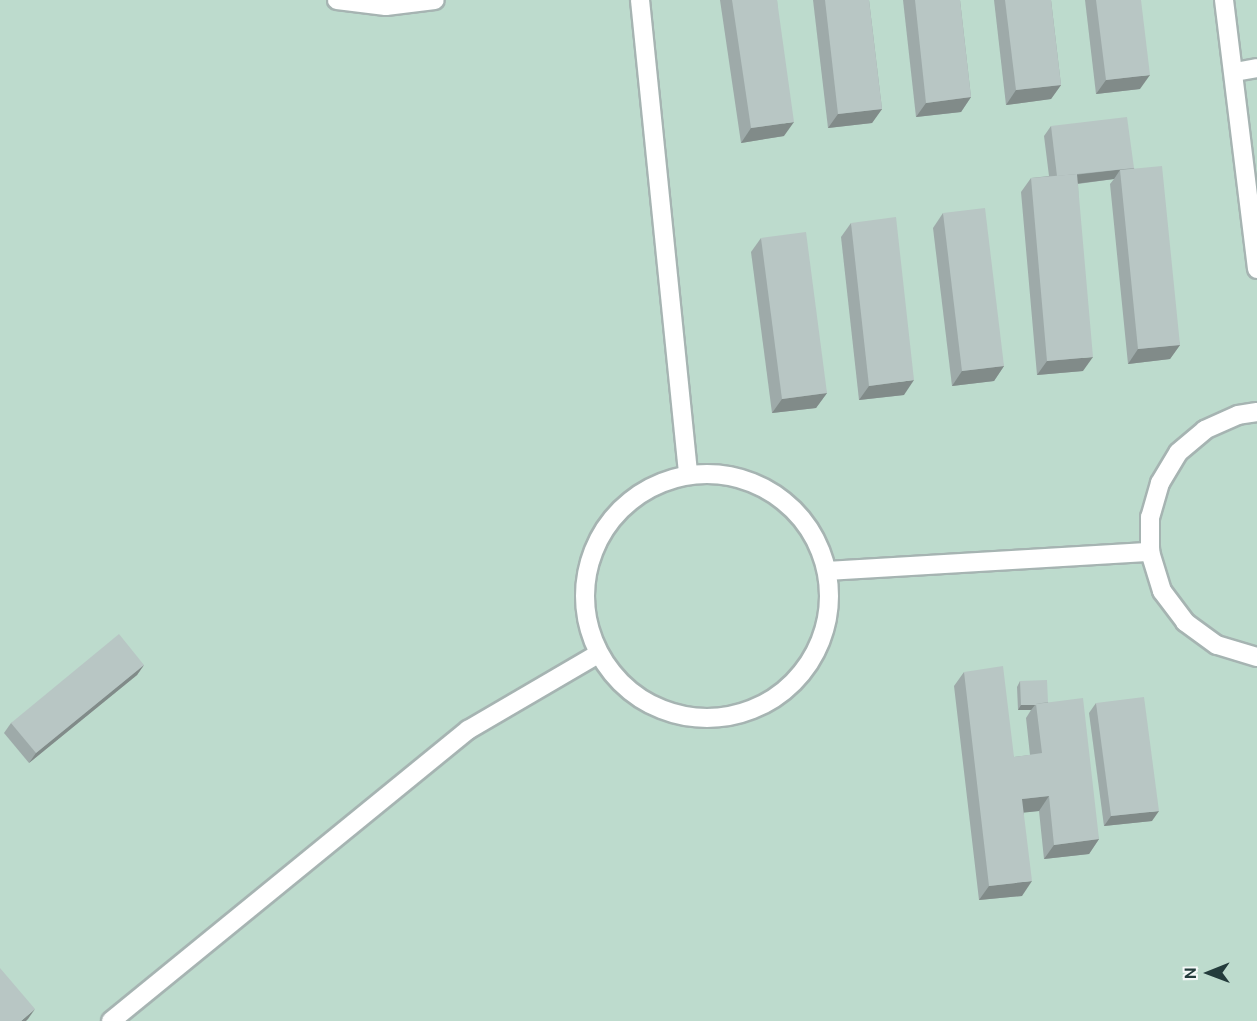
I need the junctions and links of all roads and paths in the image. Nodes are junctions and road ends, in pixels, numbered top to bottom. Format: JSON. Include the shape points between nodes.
{"nodes":[{"id":1,"x":337,"y":0,"type":"edge"},
{"id":2,"x":435,"y":0,"type":"edge"},
{"id":3,"x":640,"y":0,"type":"edge"},
{"id":4,"x":1224,"y":0,"type":"edge"},
{"id":5,"x":1257,"y":68,"type":"edge"},
{"id":6,"x":1235,"y":72,"type":"junction"},
{"id":7,"x":1257,"y":268,"type":"edge"},
{"id":8,"x":1257,"y":412,"type":"edge"},
{"id":9,"x":688,"y":474,"type":"junction"},
{"id":10,"x":1150,"y":552,"type":"junction"},
{"id":11,"x":827,"y":571,"type":"junction"},
{"id":12,"x":598,"y":654,"type":"junction"},
{"id":13,"x":1257,"y":657,"type":"edge"},
{"id":14,"x":111,"y":1021,"type":"edge"}],
"edges":[{"from":1,"to":2,"type":"street","via":[[386,6]]},
{"from":3,"to":9,"type":"street"},
{"from":4,"to":6,"type":"street"},
{"from":5,"to":6,"type":"street"},
{"from":6,"to":7,"type":"street"},
{"from":8,"to":10,"type":"street","via":[[1238,415],[1206,430],[1178,453],[1160,483],[1150,517]]},
{"from":9,"to":11,"type":"street","via":[[734,477],[760,485],[791,506],[814,536]]},
{"from":9,"to":12,"type":"street","via":[[651,486],[619,509],[597,541],[585,578],[586,617]]},
{"from":10,"to":11,"type":"street"},
{"from":10,"to":13,"type":"street","via":[[1161,591],[1185,622],[1217,645]]},
{"from":11,"to":12,"type":"street","via":[[829,610],[818,648],[797,680],[766,705],[730,718],[691,719],[653,707],[622,685]]},
{"from":12,"to":14,"type":"street","via":[[468,730]]}]}
